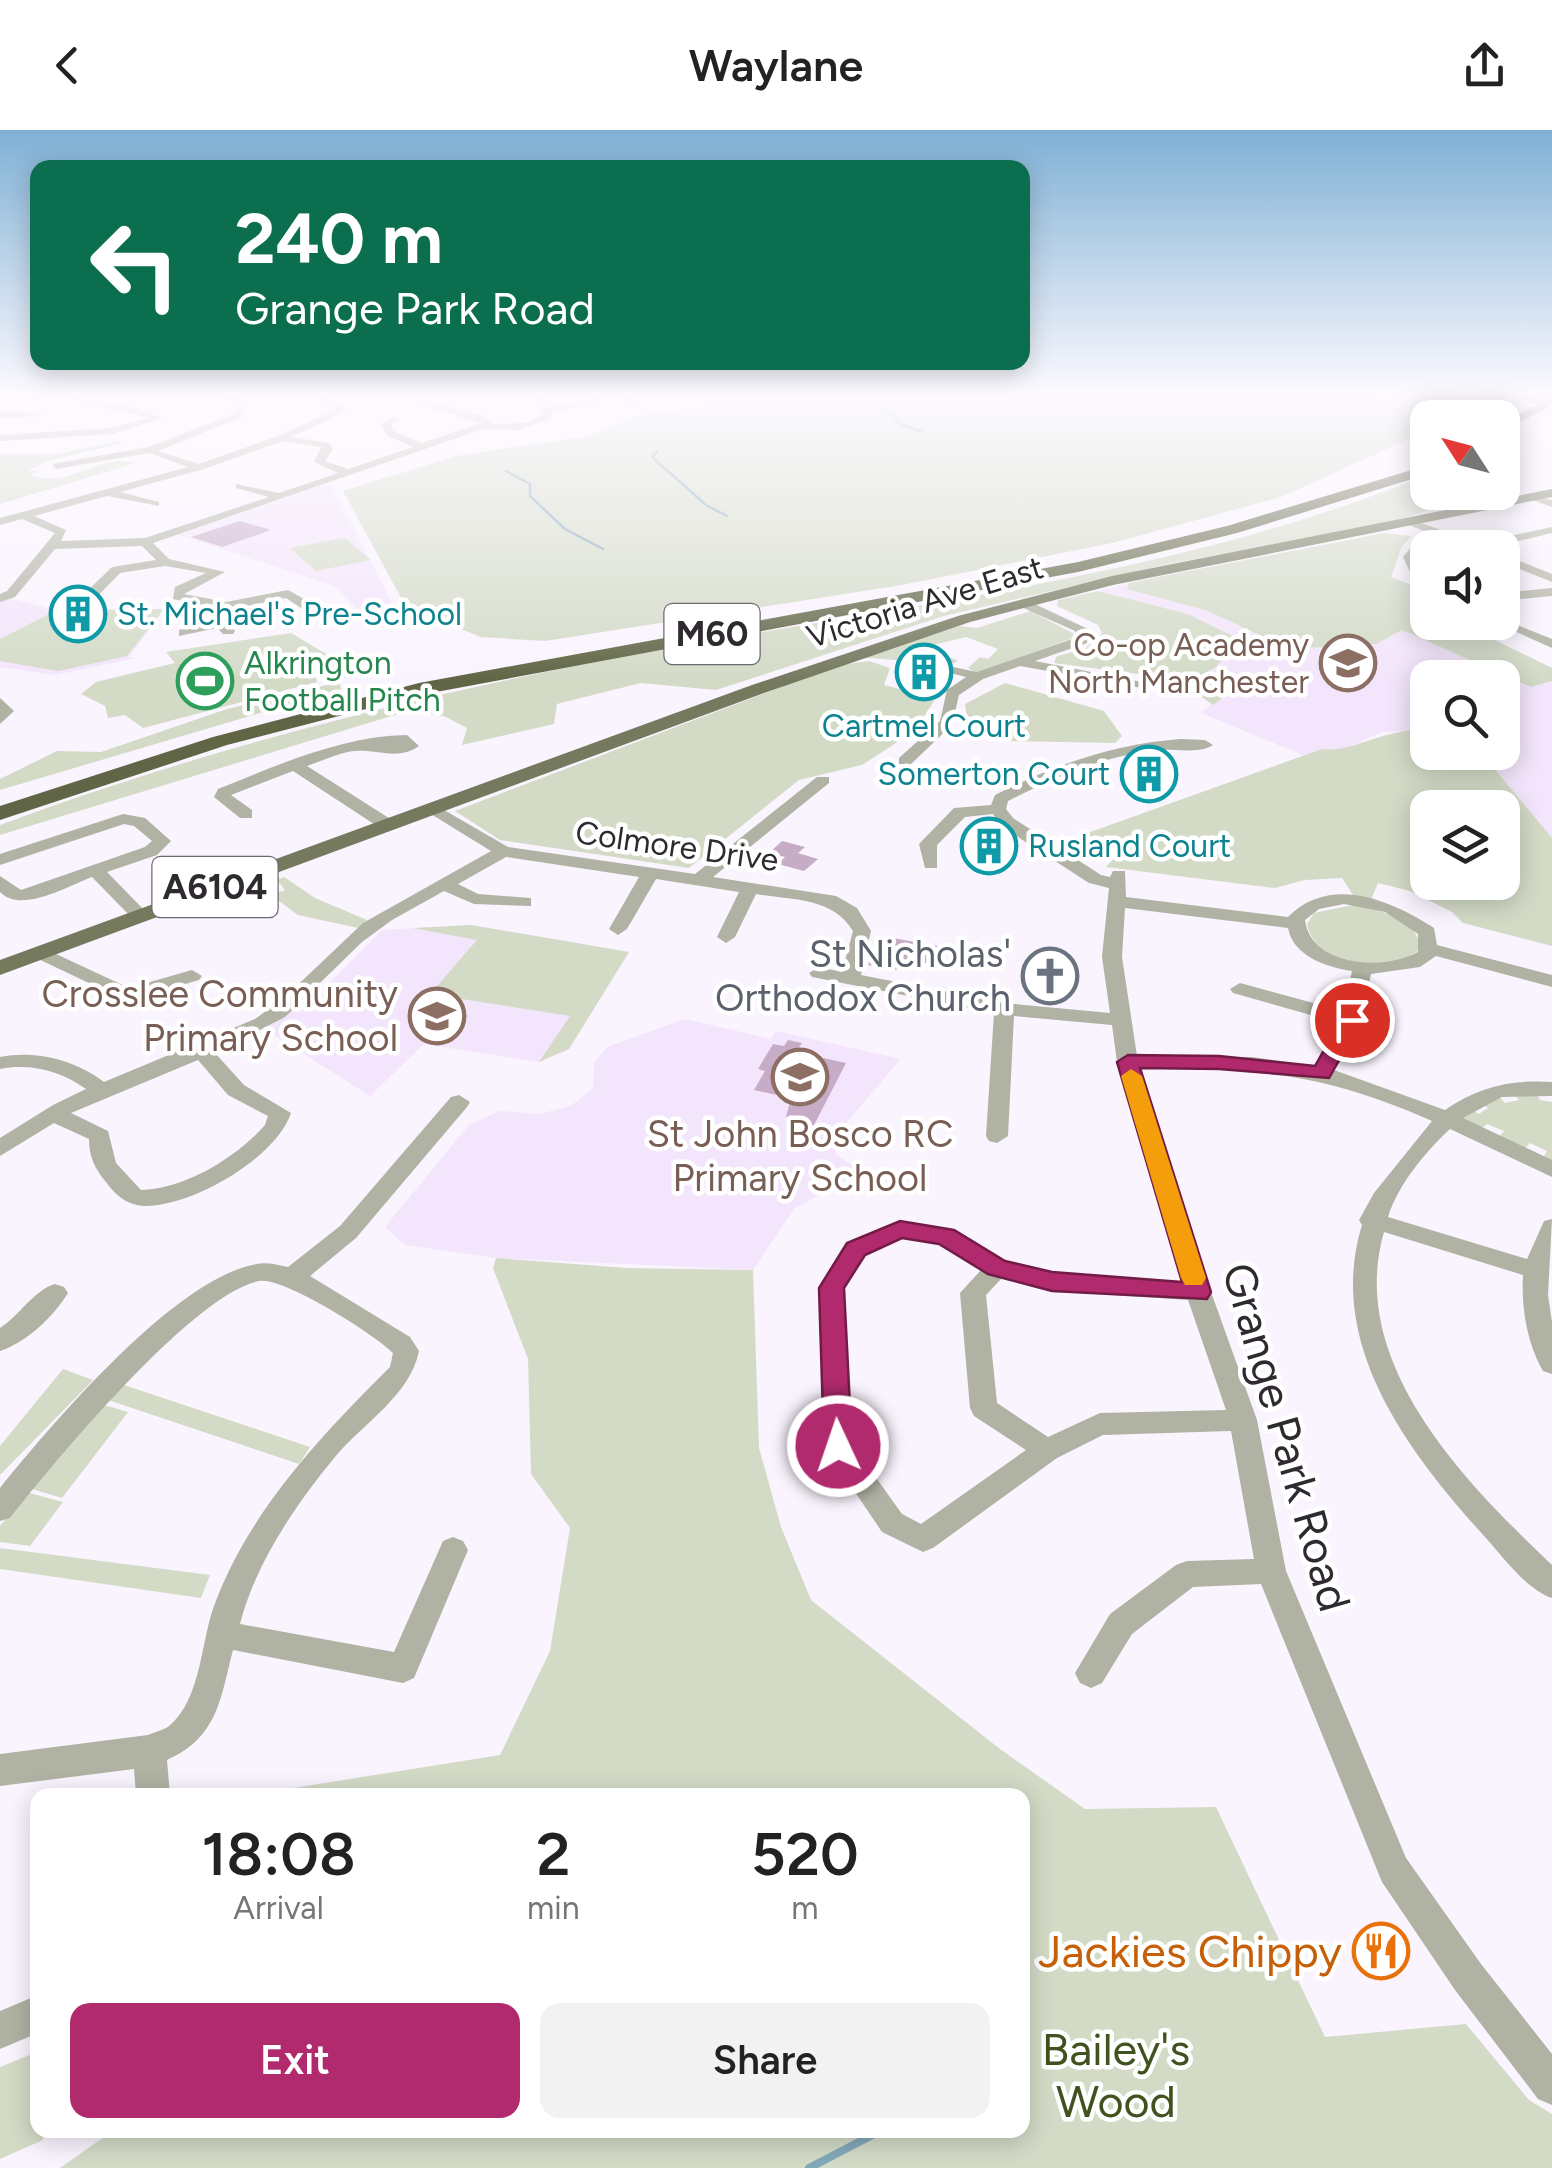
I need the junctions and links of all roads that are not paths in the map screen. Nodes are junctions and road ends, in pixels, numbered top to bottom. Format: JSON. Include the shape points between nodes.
{"nodes":[{"id":1,"x":108,"y":492,"type":"joint"},
{"id":2,"x":262,"y":492,"type":"edge"},
{"id":3,"x":294,"y":492,"type":"edge"},
{"id":4,"x":1321,"y":492,"type":"edge"},
{"id":5,"x":1355,"y":492,"type":"edge"},
{"id":6,"x":1552,"y":493,"type":"edge"},
{"id":7,"x":280,"y":497,"type":"junction"},
{"id":8,"x":1534,"y":497,"type":"junction"},
{"id":9,"x":155,"y":504,"type":"dead end"},
{"id":10,"x":1552,"y":504,"type":"edge"},
{"id":11,"x":24,"y":516,"type":"junction"},
{"id":12,"x":0,"y":522,"type":"edge"},
{"id":13,"x":1410,"y":522,"type":"junction"},
{"id":14,"x":55,"y":527,"type":"junction"},
{"id":15,"x":1431,"y":530,"type":"edge"},
{"id":16,"x":1552,"y":530,"type":"edge"},
{"id":17,"x":0,"y":536,"type":"edge"},
{"id":18,"x":1532,"y":536,"type":"junction"},
{"id":19,"x":1520,"y":538,"type":"edge"},
{"id":20,"x":145,"y":542,"type":"junction"},
{"id":21,"x":54,"y":544,"type":"junction"},
{"id":22,"x":1552,"y":544,"type":"edge"},
{"id":23,"x":165,"y":562,"type":"junction"},
{"id":24,"x":1520,"y":565,"type":"edge"},
{"id":25,"x":1551,"y":577,"type":"edge"},
{"id":26,"x":25,"y":578,"type":"junction"},
{"id":27,"x":0,"y":579,"type":"edge"},
{"id":28,"x":1552,"y":592,"type":"edge"},
{"id":29,"x":1520,"y":596,"type":"edge"},
{"id":30,"x":0,"y":598,"type":"edge"},
{"id":31,"x":86,"y":600,"type":"dead end"},
{"id":32,"x":1024,"y":603,"type":"junction"},
{"id":33,"x":226,"y":606,"type":"junction"},
{"id":34,"x":308,"y":615,"type":"dead end"},
{"id":35,"x":1520,"y":630,"type":"edge"},
{"id":36,"x":184,"y":633,"type":"dead end"},
{"id":37,"x":1552,"y":644,"type":"edge"},
{"id":38,"x":1021,"y":662,"type":"junction"},
{"id":39,"x":935,"y":665,"type":"dead end"},
{"id":40,"x":978,"y":676,"type":"junction"},
{"id":41,"x":1138,"y":685,"type":"dead end"},
{"id":42,"x":0,"y":702,"type":"edge"},
{"id":43,"x":0,"y":720,"type":"edge"},
{"id":44,"x":1205,"y":745,"type":"dead end"},
{"id":45,"x":361,"y":746,"type":"dead end"},
{"id":46,"x":905,"y":761,"type":"dead end"},
{"id":47,"x":296,"y":766,"type":"junction"},
{"id":48,"x":824,"y":780,"type":"dead end"},
{"id":49,"x":0,"y":798,"type":"edge"},
{"id":50,"x":432,"y":808,"type":"junction"},
{"id":51,"x":998,"y":810,"type":"junction"},
{"id":52,"x":0,"y":812,"type":"edge"},
{"id":53,"x":246,"y":814,"type":"dead end"},
{"id":54,"x":386,"y":824,"type":"junction"},
{"id":55,"x":503,"y":851,"type":"junction"},
{"id":56,"x":0,"y":860,"type":"edge"},
{"id":57,"x":931,"y":864,"type":"dead end"},
{"id":58,"x":95,"y":870,"type":"junction"},
{"id":59,"x":651,"y":872,"type":"junction"},
{"id":60,"x":701,"y":878,"type":"junction"},
{"id":61,"x":0,"y":880,"type":"edge"},
{"id":62,"x":443,"y":883,"type":"junction"},
{"id":63,"x":751,"y":886,"type":"junction"},
{"id":64,"x":1116,"y":887,"type":"junction"},
{"id":65,"x":525,"y":902,"type":"dead end"},
{"id":66,"x":139,"y":916,"type":"junction"},
{"id":67,"x":616,"y":921,"type":"dead end"},
{"id":68,"x":1294,"y":923,"type":"junction"},
{"id":69,"x":728,"y":937,"type":"dead end"},
{"id":70,"x":1430,"y":948,"type":"junction"},
{"id":71,"x":41,"y":953,"type":"junction"},
{"id":72,"x":0,"y":968,"type":"edge"},
{"id":73,"x":1362,"y":968,"type":"junction"},
{"id":74,"x":820,"y":973,"type":"dead end"},
{"id":75,"x":192,"y":976,"type":"dead end"},
{"id":76,"x":850,"y":980,"type":"junction"},
{"id":77,"x":1552,"y":981,"type":"edge"},
{"id":78,"x":1240,"y":989,"type":"dead end"},
{"id":79,"x":1004,"y":1009,"type":"junction"},
{"id":80,"x":1120,"y":1020,"type":"junction"},
{"id":81,"x":1352,"y":1020,"type":"junction"},
{"id":82,"x":201,"y":1051,"type":"junction"},
{"id":83,"x":0,"y":1062,"type":"edge"},
{"id":84,"x":1128,"y":1062,"type":"junction"},
{"id":85,"x":1322,"y":1074,"type":"junction"},
{"id":86,"x":1552,"y":1089,"type":"edge"},
{"id":87,"x":100,"y":1091,"type":"junction"},
{"id":88,"x":459,"y":1102,"type":"dead end"},
{"id":89,"x":54,"y":1114,"type":"junction"},
{"id":90,"x":1444,"y":1120,"type":"junction"},
{"id":91,"x":997,"y":1136,"type":"dead end"},
{"id":92,"x":5,"y":1140,"type":"edge"},
{"id":93,"x":1552,"y":1169,"type":"edge"},
{"id":94,"x":1371,"y":1220,"type":"junction"},
{"id":95,"x":1552,"y":1227,"type":"edge"},
{"id":96,"x":997,"y":1268,"type":"junction"},
{"id":97,"x":1534,"y":1270,"type":"junction"},
{"id":98,"x":292,"y":1277,"type":"junction"},
{"id":99,"x":1198,"y":1292,"type":"junction"},
{"id":100,"x":56,"y":1293,"type":"dead end"},
{"id":101,"x":0,"y":1340,"type":"edge"},
{"id":102,"x":1552,"y":1364,"type":"edge"},
{"id":103,"x":1243,"y":1420,"type":"junction"},
{"id":104,"x":1047,"y":1450,"type":"junction"},
{"id":105,"x":4,"y":1499,"type":"edge"},
{"id":106,"x":454,"y":1550,"type":"dead end"},
{"id":107,"x":1271,"y":1571,"type":"junction"},
{"id":108,"x":1552,"y":1585,"type":"edge"},
{"id":109,"x":220,"y":1634,"type":"junction"},
{"id":110,"x":1091,"y":1673,"type":"dead end"},
{"id":111,"x":150,"y":1752,"type":"junction"},
{"id":112,"x":0,"y":1770,"type":"edge"},
{"id":113,"x":153,"y":1788,"type":"edge"},
{"id":114,"x":30,"y":2017,"type":"edge"},
{"id":115,"x":0,"y":2030,"type":"edge"},
{"id":116,"x":1552,"y":2085,"type":"edge"}],
"edges":[{"from":1,"to":9,"type":"street"},
{"from":1,"to":11,"type":"street"},
{"from":2,"to":7,"type":"street"},
{"from":3,"to":7,"type":"street"},
{"from":4,"to":49,"type":"highway","number":"M60","via":[[1060,562],[531,652],[404,680],[208,731]]},
{"from":5,"to":52,"type":"highway","number":"M60","via":[[1078,567],[384,697],[220,740]]},
{"from":6,"to":8,"type":"main road","name":"Victoria Ave East","number":"A6104"},
{"from":7,"to":20,"type":"street"},
{"from":8,"to":10,"type":"street"},
{"from":8,"to":13,"type":"main road","name":"Victoria Ave East","number":"A6104"},
{"from":11,"to":12,"type":"street"},
{"from":11,"to":14,"type":"street"},
{"from":13,"to":15,"type":"street"},
{"from":13,"to":32,"type":"main road","name":"Victoria Ave East","number":"A6104"},
{"from":14,"to":17,"type":"street"},
{"from":14,"to":21,"type":"street","via":[[62,532]]},
{"from":16,"to":18,"type":"street"},
{"from":18,"to":19,"type":"street"},
{"from":18,"to":22,"type":"street"},
{"from":20,"to":21,"type":"street"},
{"from":20,"to":23,"type":"street"},
{"from":21,"to":26,"type":"street"},
{"from":23,"to":31,"type":"street","via":[[116,570]]},
{"from":23,"to":33,"type":"street","via":[[219,572],[177,596]]},
{"from":24,"to":25,"type":"street"},
{"from":26,"to":27,"type":"street"},
{"from":26,"to":30,"type":"street"},
{"from":28,"to":29,"type":"street"},
{"from":32,"to":38,"type":"street","via":[[1081,629],[1082,640]]},
{"from":32,"to":50,"type":"main road","name":"Victoria Ave East","number":"A6104","via":[[856,654]]},
{"from":33,"to":34,"type":"street","via":[[291,592],[310,608]]},
{"from":33,"to":36,"type":"street","via":[[224,627]]},
{"from":35,"to":37,"type":"street"},
{"from":38,"to":40,"type":"street"},
{"from":38,"to":41,"type":"street"},
{"from":39,"to":40,"type":"street"},
{"from":40,"to":46,"type":"street","via":[[952,693],[947,722]]},
{"from":42,"to":43,"type":"street","via":[[7,710]]},
{"from":44,"to":51,"type":"street","via":[[1134,749],[1030,784],[1001,798]]},
{"from":45,"to":47,"type":"street"},
{"from":47,"to":53,"type":"street","via":[[224,792]]},
{"from":47,"to":54,"type":"street"},
{"from":48,"to":60,"type":"street"},
{"from":50,"to":54,"type":"main road","name":"Victoria Ave East","number":"A6104"},
{"from":50,"to":55,"type":"street","name":"Colmore Drive"},
{"from":51,"to":57,"type":"street","via":[[960,812],[928,844]]},
{"from":51,"to":64,"type":"street","via":[[1007,822]]},
{"from":54,"to":66,"type":"main road","name":"Victoria Ave East","number":"A6104"},
{"from":55,"to":59,"type":"street","name":"Colmore Drive"},
{"from":55,"to":62,"type":"street"},
{"from":56,"to":58,"type":"street","via":[[123,819],[162,840],[151,851]]},
{"from":58,"to":61,"type":"street","via":[[22,896]]},
{"from":58,"to":66,"type":"street"},
{"from":59,"to":60,"type":"street","name":"Colmore Drive"},
{"from":59,"to":67,"type":"street"},
{"from":60,"to":63,"type":"street","name":"Colmore Drive"},
{"from":62,"to":65,"type":"street","via":[[474,899]]},
{"from":62,"to":82,"type":"street","via":[[360,934],[290,1006]]},
{"from":63,"to":69,"type":"street"},
{"from":63,"to":76,"type":"street","name":"Colmore Drive","via":[[830,900],[852,912],[862,931]]},
{"from":64,"to":68,"type":"street"},
{"from":64,"to":80,"type":"street","name":"Grange Park Road","via":[[1112,957]]},
{"from":66,"to":71,"type":"main road","name":"Victoria Ave East","number":"A6104"},
{"from":68,"to":70,"type":"street","via":[[1306,907],[1322,901],[1370,902],[1420,925]]},
{"from":68,"to":73,"type":"street","via":[[1313,950]]},
{"from":70,"to":73,"type":"street","via":[[1410,966]]},
{"from":70,"to":77,"type":"street"},
{"from":71,"to":72,"type":"main road","name":"Victoria Ave East","number":"A6104"},
{"from":71,"to":75,"type":"street","via":[[127,996]]},
{"from":73,"to":81,"type":"street"},
{"from":74,"to":76,"type":"street"},
{"from":76,"to":79,"type":"street"},
{"from":78,"to":81,"type":"street"},
{"from":79,"to":80,"type":"street"},
{"from":79,"to":91,"type":"street"},
{"from":80,"to":84,"type":"street","name":"Grange Park Road"},
{"from":81,"to":85,"type":"street"},
{"from":82,"to":87,"type":"street"},
{"from":82,"to":89,"type":"street","via":[[236,1090],[280,1113],[280,1124],[238,1161],[188,1186],[149,1199],[133,1196],[99,1156],[100,1136]]},
{"from":83,"to":87,"type":"street","via":[[57,1067]]},
{"from":84,"to":85,"type":"street","via":[[1219,1062]]},
{"from":84,"to":99,"type":"street","name":"Grange Park Road"},
{"from":85,"to":90,"type":"street"},
{"from":86,"to":90,"type":"street","via":[[1482,1094]]},
{"from":87,"to":89,"type":"street"},
{"from":88,"to":98,"type":"street","via":[[348,1232]]},
{"from":89,"to":92,"type":"street"},
{"from":90,"to":93,"type":"street"},
{"from":90,"to":94,"type":"street","via":[[1387,1183]]},
{"from":94,"to":97,"type":"street"},
{"from":94,"to":108,"type":"street","via":[[1363,1294],[1381,1372],[1456,1488]]},
{"from":95,"to":97,"type":"street"},
{"from":96,"to":99,"type":"street","via":[[1052,1282]]},
{"from":96,"to":104,"type":"street","via":[[973,1293],[984,1408]]},
{"from":96,"to":104,"type":"street","via":[[945,1236],[900,1229],[856,1249],[831,1288],[838,1446],[892,1524],[923,1539]]},
{"from":97,"to":102,"type":"street","via":[[1534,1310]]},
{"from":98,"to":105,"type":"street","via":[[249,1274],[199,1306],[103,1390]]},
{"from":98,"to":109,"type":"street","via":[[392,1338],[408,1357],[402,1372],[325,1449],[282,1504]]},
{"from":99,"to":103,"type":"street","name":"Grange Park Road"},
{"from":100,"to":101,"type":"street"},
{"from":103,"to":104,"type":"street","via":[[1100,1424]]},
{"from":103,"to":107,"type":"street","name":"Grange Park Road"},
{"from":106,"to":109,"type":"street","via":[[404,1668]]},
{"from":107,"to":110,"type":"street","via":[[1187,1574],[1121,1624]]},
{"from":107,"to":116,"type":"street","name":"Grange Park Road","via":[[1394,1870]]},
{"from":109,"to":111,"type":"street","via":[[196,1718],[181,1737]]},
{"from":111,"to":112,"type":"street"},
{"from":111,"to":113,"type":"street"},
{"from":114,"to":115,"type":"street"}]}
